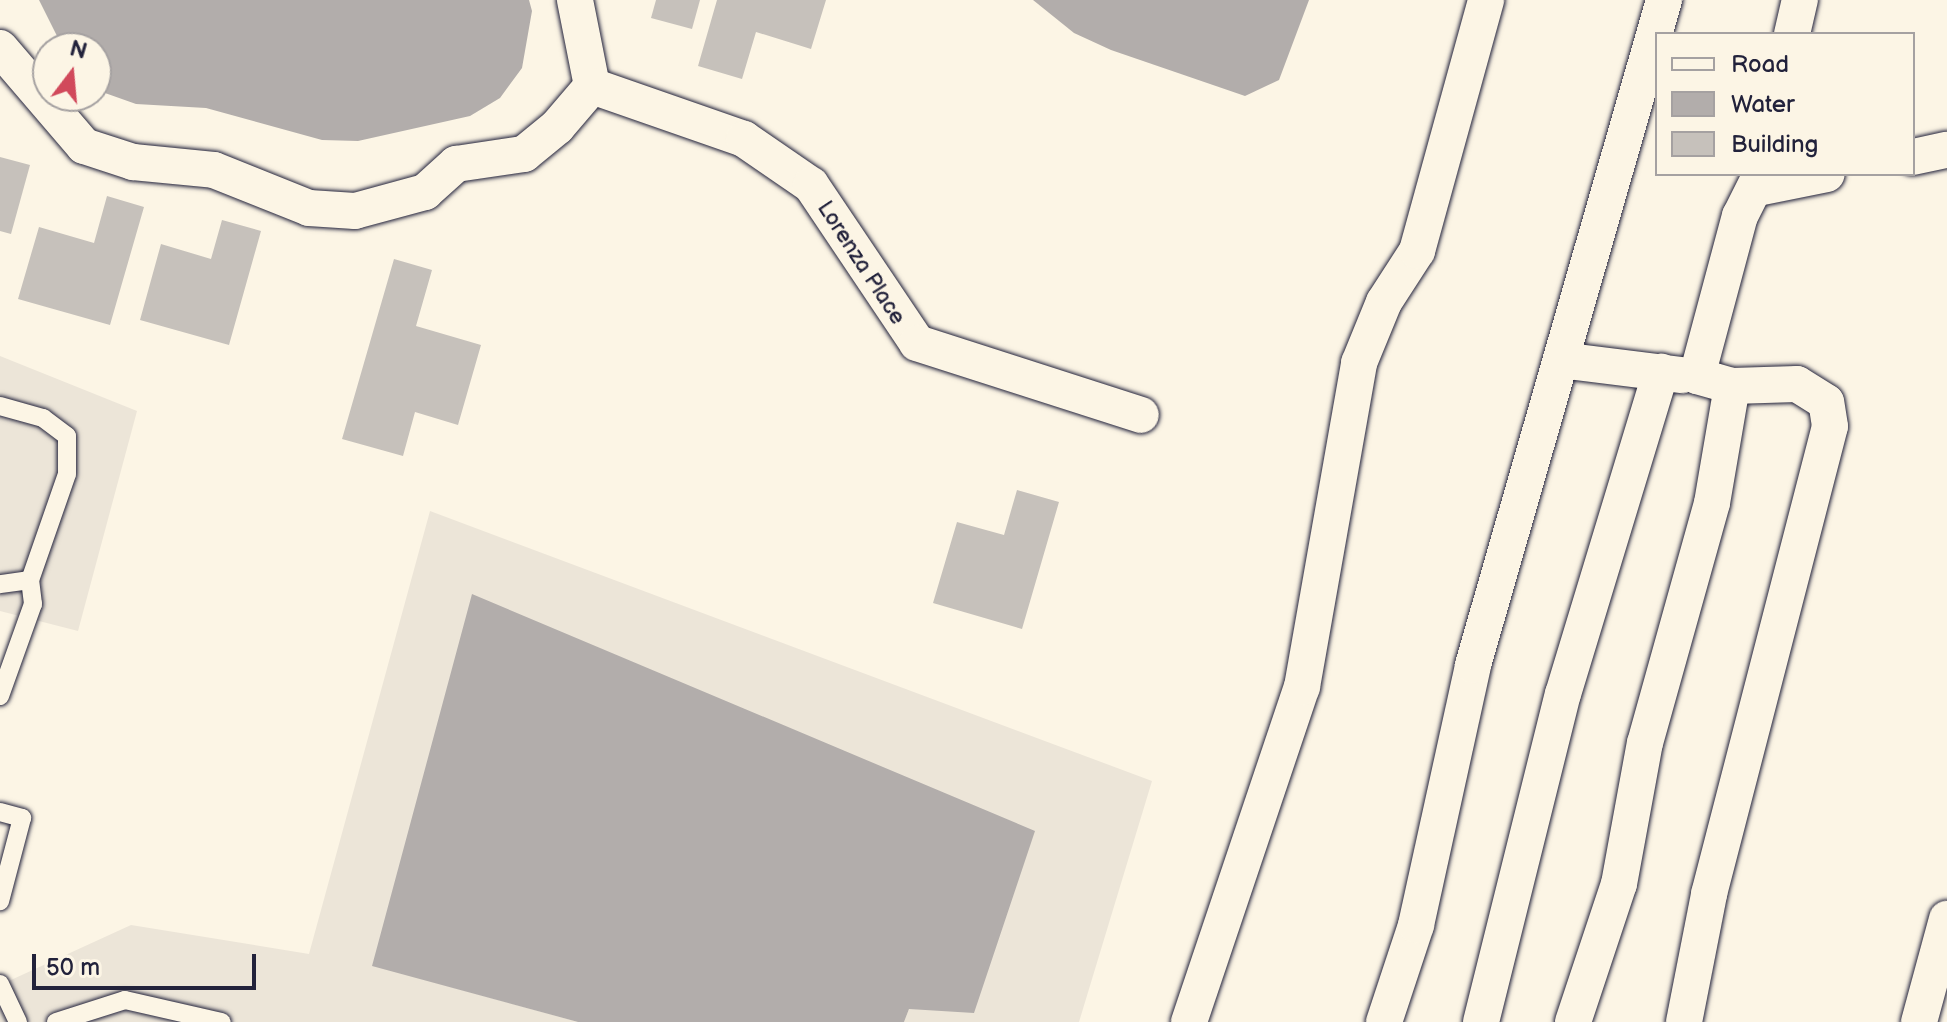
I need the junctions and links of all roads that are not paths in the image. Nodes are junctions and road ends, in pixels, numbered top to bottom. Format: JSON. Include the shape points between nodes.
{"nodes":[{"id":1,"x":575,"y":0,"type":"edge"},
{"id":2,"x":1486,"y":0,"type":"edge"},
{"id":3,"x":1664,"y":0,"type":"edge"},
{"id":4,"x":1800,"y":0,"type":"edge"},
{"id":5,"x":1792,"y":32,"type":"edge"},
{"id":6,"x":0,"y":48,"type":"edge"},
{"id":7,"x":592,"y":86,"type":"junction"},
{"id":8,"x":1947,"y":150,"type":"edge"},
{"id":9,"x":1915,"y":157,"type":"edge"},
{"id":10,"x":1808,"y":176,"type":"edge"},
{"id":11,"x":1759,"y":181,"type":"edge"},
{"id":12,"x":1561,"y":360,"type":"junction"},
{"id":13,"x":1661,"y":372,"type":"junction"},
{"id":14,"x":1697,"y":376,"type":"junction"},
{"id":15,"x":1732,"y":386,"type":"junction"},
{"id":16,"x":0,"y":406,"type":"edge"},
{"id":17,"x":1141,"y":415,"type":"dead end"},
{"id":18,"x":30,"y":580,"type":"junction"},
{"id":19,"x":0,"y":584,"type":"edge"},
{"id":20,"x":3,"y":697,"type":"edge"},
{"id":21,"x":0,"y":812,"type":"edge"},
{"id":22,"x":0,"y":901,"type":"edge"},
{"id":23,"x":1947,"y":919,"type":"edge"},
{"id":24,"x":0,"y":984,"type":"edge"},
{"id":25,"x":18,"y":1022,"type":"edge"},
{"id":26,"x":56,"y":1022,"type":"edge"},
{"id":27,"x":222,"y":1022,"type":"edge"},
{"id":28,"x":1189,"y":1022,"type":"edge"},
{"id":29,"x":1384,"y":1022,"type":"edge"},
{"id":30,"x":1481,"y":1022,"type":"edge"},
{"id":31,"x":1573,"y":1022,"type":"edge"},
{"id":32,"x":1684,"y":1022,"type":"edge"},
{"id":33,"x":1919,"y":1022,"type":"edge"}],
"edges":[{"from":1,"to":7,"type":"street"},
{"from":2,"to":28,"type":"street","via":[[1417,251],[1384,302],[1359,363],[1302,687]]},
{"from":3,"to":12,"type":"street"},
{"from":4,"to":5,"type":"street"},
{"from":6,"to":7,"type":"street","via":[[84,146],[133,162],[214,170],[309,208],[355,211],[425,192],[456,164],[524,154]]},
{"from":7,"to":17,"type":"street","name":"Lorenza Place","via":[[744,139],[811,185],[917,343]]},
{"from":8,"to":9,"type":"street"},
{"from":10,"to":11,"type":"street"},
{"from":11,"to":14,"type":"street","via":[[1740,216]]},
{"from":12,"to":13,"type":"street"},
{"from":12,"to":29,"type":"street","via":[[1473,665],[1416,925]]},
{"from":13,"to":14,"type":"street"},
{"from":13,"to":30,"type":"street","via":[[1563,694]]},
{"from":14,"to":15,"type":"street"},
{"from":15,"to":31,"type":"street","via":[[1712,503],[1645,743],[1619,884]]},
{"from":15,"to":32,"type":"street","via":[[1797,384],[1826,402],[1830,426],[1709,894]]},
{"from":16,"to":18,"type":"lane","via":[[43,418],[67,436],[67,474]]},
{"from":18,"to":19,"type":"lane"},
{"from":18,"to":20,"type":"lane","via":[[33,604]]},
{"from":21,"to":22,"type":"lane","via":[[22,818]]},
{"from":23,"to":33,"type":"street"},
{"from":24,"to":25,"type":"lane"},
{"from":26,"to":27,"type":"lane","via":[[125,1000]]}]}
